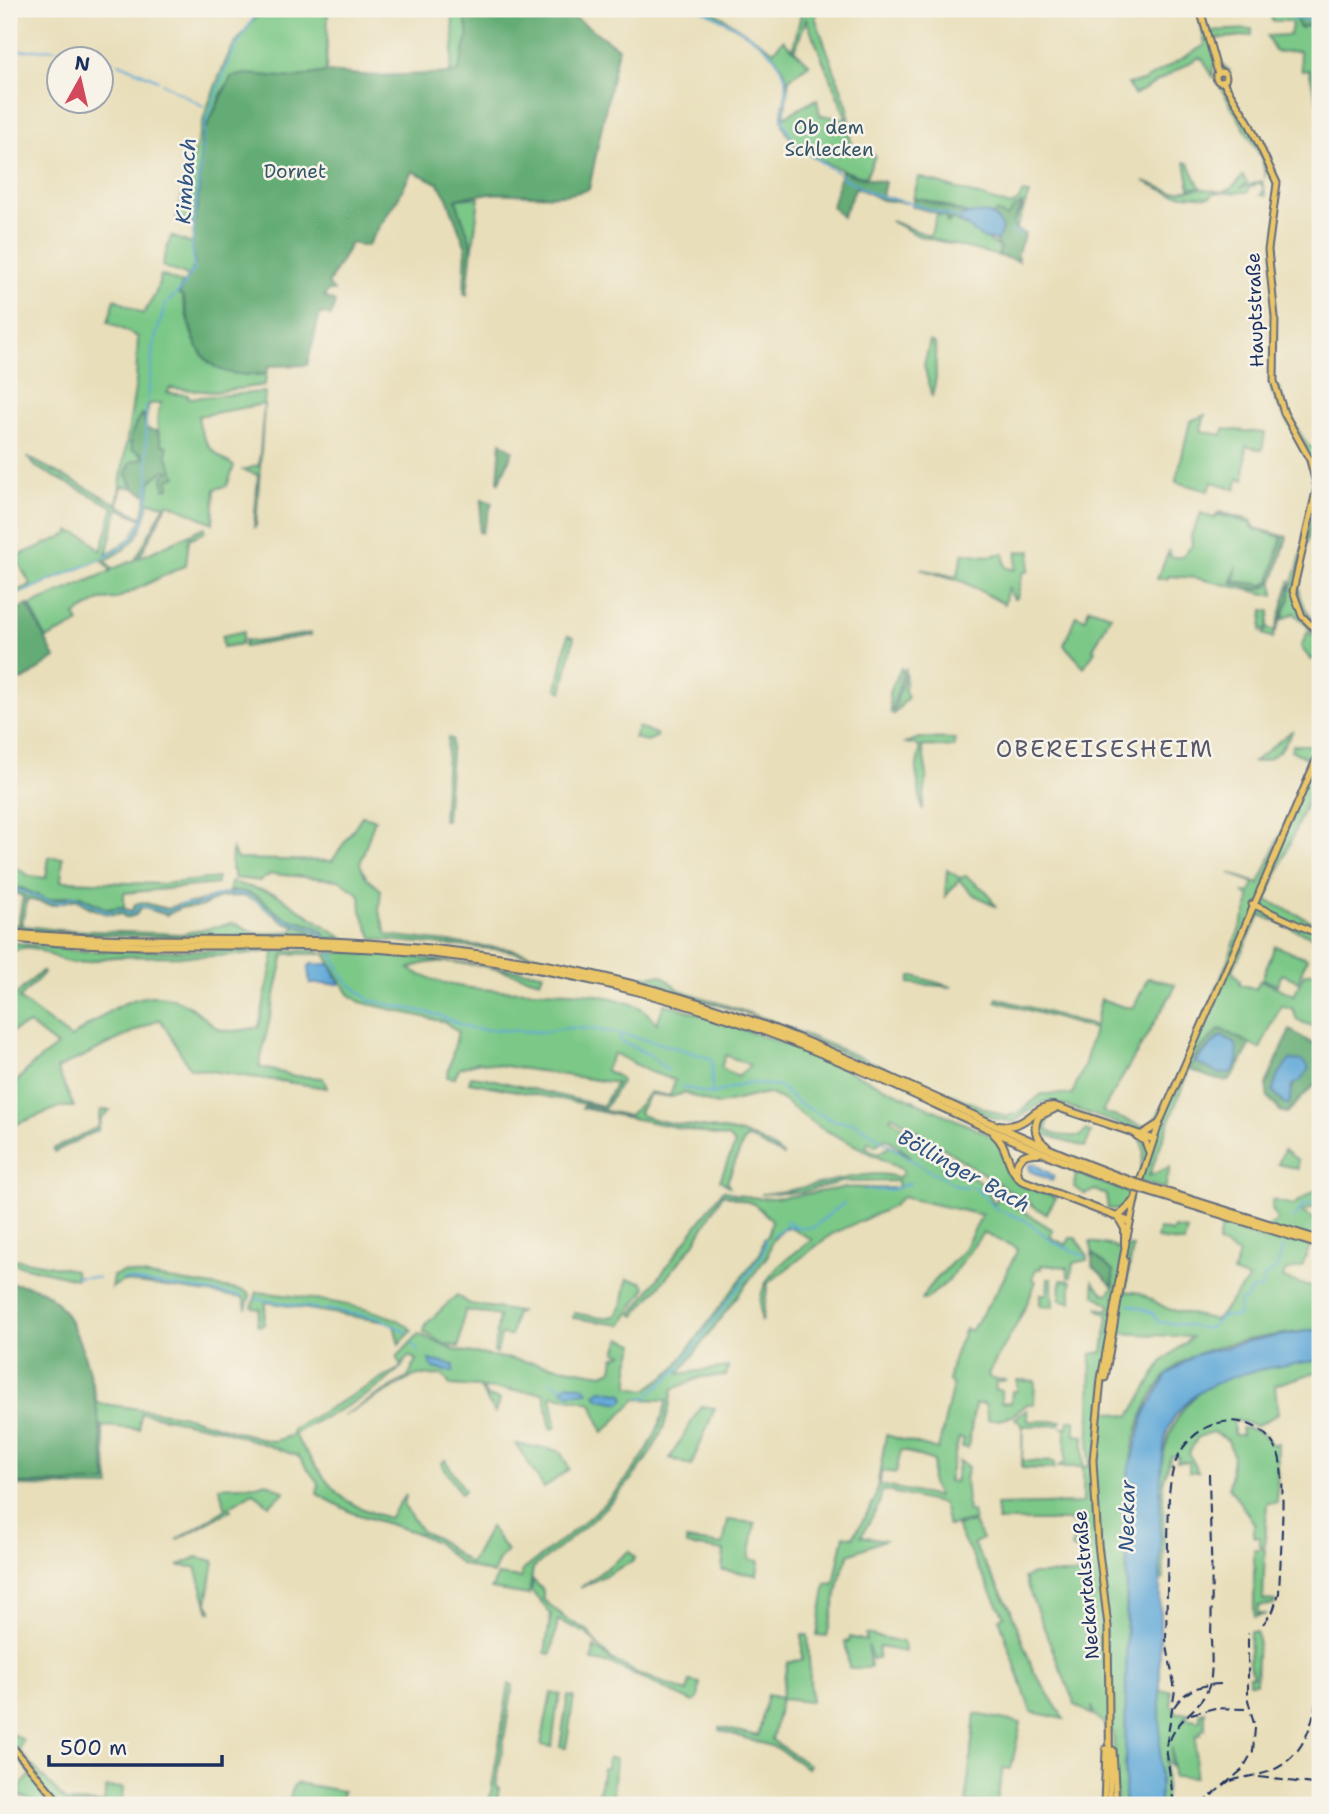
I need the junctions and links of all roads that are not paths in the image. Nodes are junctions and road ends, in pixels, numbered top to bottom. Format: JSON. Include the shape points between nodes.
{"nodes":[{"id":1,"x":1200,"y":9,"type":"edge"},
{"id":2,"x":1320,"y":635,"type":"edge"},
{"id":3,"x":1320,"y":751,"type":"edge"},
{"id":4,"x":1260,"y":893,"type":"junction"},
{"id":5,"x":1253,"y":906,"type":"junction"},
{"id":6,"x":1264,"y":910,"type":"junction"},
{"id":7,"x":1251,"y":916,"type":"junction"},
{"id":8,"x":1244,"y":929,"type":"junction"},
{"id":9,"x":9,"y":933,"type":"edge"},
{"id":10,"x":1320,"y":935,"type":"edge"},
{"id":11,"x":9,"y":938,"type":"edge"},
{"id":12,"x":311,"y":944,"type":"junction"},
{"id":13,"x":664,"y":996,"type":"junction"},
{"id":14,"x":980,"y":1120,"type":"junction"},
{"id":15,"x":1100,"y":1121,"type":"junction"},
{"id":16,"x":1159,"y":1124,"type":"junction"},
{"id":17,"x":990,"y":1130,"type":"junction"},
{"id":18,"x":1139,"y":1135,"type":"junction"},
{"id":19,"x":1153,"y":1140,"type":"junction"},
{"id":20,"x":1053,"y":1152,"type":"junction"},
{"id":21,"x":1149,"y":1152,"type":"junction"},
{"id":22,"x":1045,"y":1154,"type":"junction"},
{"id":23,"x":1071,"y":1162,"type":"junction"},
{"id":24,"x":1133,"y":1184,"type":"junction"},
{"id":25,"x":1061,"y":1196,"type":"junction"},
{"id":26,"x":1134,"y":1201,"type":"junction"},
{"id":27,"x":1117,"y":1216,"type":"junction"},
{"id":28,"x":1130,"y":1220,"type":"junction"},
{"id":29,"x":1320,"y":1240,"type":"edge"},
{"id":30,"x":1126,"y":1242,"type":"junction"},
{"id":31,"x":1320,"y":1245,"type":"edge"},
{"id":32,"x":1109,"y":1709,"type":"junction"},
{"id":33,"x":1109,"y":1719,"type":"junction"},
{"id":34,"x":9,"y":1744,"type":"edge"},
{"id":35,"x":62,"y":1805,"type":"edge"},
{"id":36,"x":1104,"y":1805,"type":"edge"},
{"id":37,"x":1110,"y":1805,"type":"edge"},
{"id":38,"x":1116,"y":1805,"type":"edge"}],
"edges":[{"from":1,"to":2,"type":"main road","name":"Hauptstraße","via":[[1219,73],[1216,80],[1223,82],[1248,121],[1277,183],[1268,250],[1275,317],[1273,381],[1316,480],[1316,499],[1293,591],[1303,616]]},
{"from":3,"to":4,"type":"main road"},
{"from":4,"to":5,"type":"main road"},
{"from":4,"to":6,"type":"main road"},
{"from":5,"to":6,"type":"main road"},
{"from":5,"to":7,"type":"main road"},
{"from":5,"to":8,"type":"main road"},
{"from":6,"to":7,"type":"main road"},
{"from":6,"to":10,"type":"main road"},
{"from":7,"to":8,"type":"main road"},
{"from":8,"to":16,"type":"main road","name":"Neckartalstraße"},
{"from":9,"to":12,"type":"highway"},
{"from":11,"to":12,"type":"highway","via":[[116,946]]},
{"from":12,"to":13,"type":"highway","via":[[379,946],[527,962]]},
{"from":13,"to":14,"type":"highway","via":[[804,1040]]},
{"from":13,"to":17,"type":"highway","via":[[805,1046]]},
{"from":14,"to":15,"type":"highway","via":[[1014,1126],[1050,1106]]},
{"from":14,"to":20,"type":"highway"},
{"from":15,"to":18,"type":"highway"},
{"from":15,"to":20,"type":"highway","via":[[1057,1109],[1045,1112],[1036,1120],[1035,1130]]},
{"from":16,"to":18,"type":"highway"},
{"from":16,"to":19,"type":"main road","name":"Neckartalstraße"},
{"from":17,"to":22,"type":"highway"},
{"from":17,"to":25,"type":"highway","via":[[1004,1145],[1018,1179]]},
{"from":18,"to":19,"type":"highway"},
{"from":18,"to":21,"type":"highway"},
{"from":19,"to":21,"type":"main road","name":"Neckartalstraße"},
{"from":20,"to":23,"type":"highway"},
{"from":21,"to":26,"type":"main road","name":"Neckartalstraße"},
{"from":22,"to":23,"type":"highway"},
{"from":22,"to":25,"type":"highway","via":[[1023,1155],[1017,1173]]},
{"from":23,"to":24,"type":"highway"},
{"from":24,"to":29,"type":"highway","bridge":true},
{"from":24,"to":31,"type":"highway","bridge":true},
{"from":25,"to":27,"type":"highway"},
{"from":26,"to":27,"type":"highway"},
{"from":26,"to":28,"type":"main road","name":"Neckartalstraße"},
{"from":27,"to":28,"type":"highway"},
{"from":27,"to":30,"type":"highway","via":[[1125,1227]]},
{"from":28,"to":30,"type":"main road","name":"Neckartalstraße"},
{"from":30,"to":32,"type":"main road","name":"Neckartalstraße","via":[[1093,1460]]},
{"from":32,"to":33,"type":"main road","name":"Neckartalstraße"},
{"from":32,"to":36,"type":"main road"},
{"from":33,"to":37,"type":"main road","name":"Neckartalstraße"},
{"from":33,"to":38,"type":"main road"},
{"from":34,"to":35,"type":"main road"}]}
